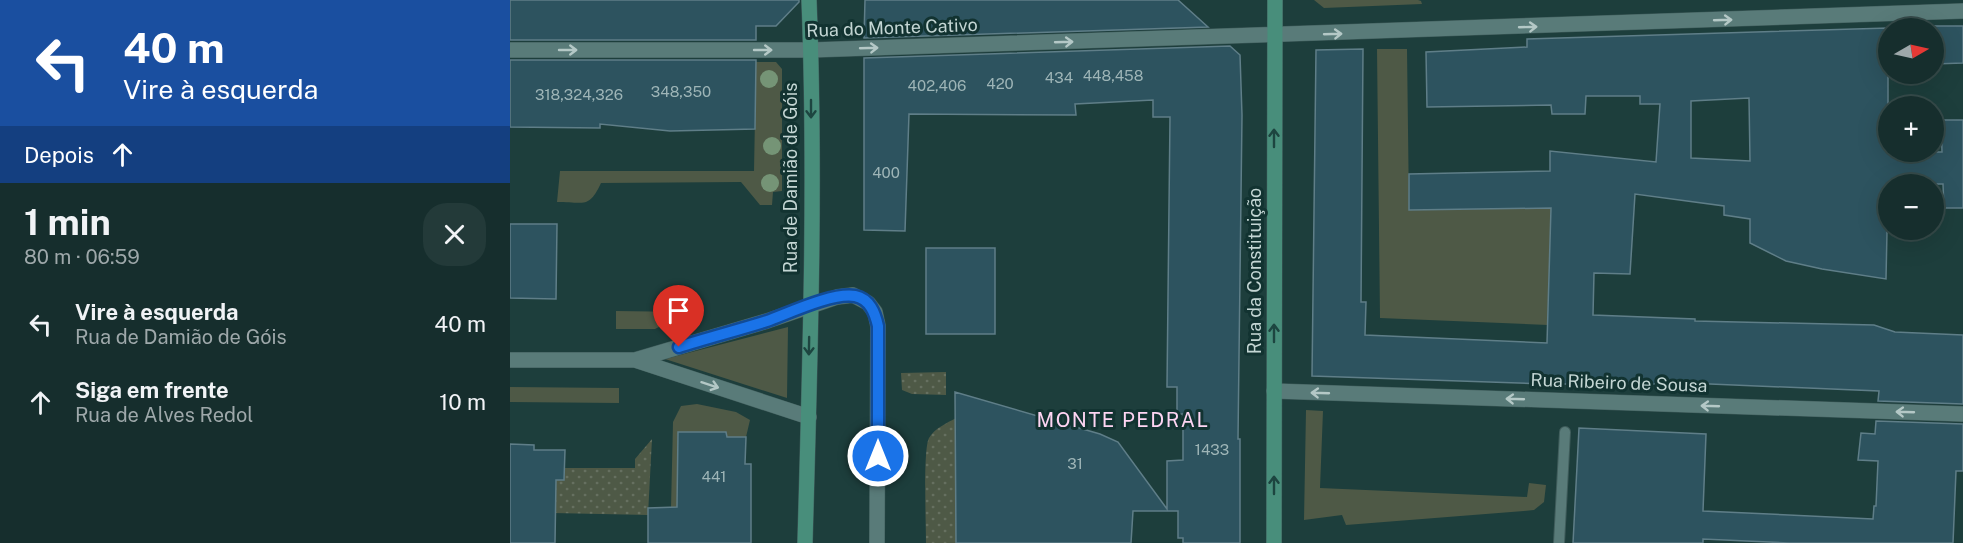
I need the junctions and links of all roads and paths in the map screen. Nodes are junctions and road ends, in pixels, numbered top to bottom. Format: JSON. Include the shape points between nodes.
{"nodes":[{"id":1,"x":809,"y":0,"type":"edge"},
{"id":2,"x":1275,"y":0,"type":"edge"},
{"id":3,"x":1963,"y":11,"type":"edge"},
{"id":4,"x":1275,"y":36,"type":"junction"},
{"id":5,"x":811,"y":50,"type":"junction"},
{"id":6,"x":510,"y":51,"type":"edge"},
{"id":7,"x":810,"y":305,"type":"junction"},
{"id":8,"x":510,"y":360,"type":"edge"},
{"id":9,"x":635,"y":360,"type":"junction"},
{"id":10,"x":1274,"y":391,"type":"junction"},
{"id":11,"x":1963,"y":414,"type":"edge"},
{"id":12,"x":809,"y":417,"type":"junction"},
{"id":13,"x":1565,"y":432,"type":"dead end"},
{"id":14,"x":805,"y":543,"type":"edge"},
{"id":15,"x":877,"y":543,"type":"edge"},
{"id":16,"x":1274,"y":543,"type":"edge"},
{"id":17,"x":1559,"y":543,"type":"edge"}],
"edges":[{"from":1,"to":5,"type":"main road","name":"Rua de Damião de Góis"},
{"from":2,"to":4,"type":"main road","name":"Rua da Constituição"},
{"from":4,"to":3,"type":"street","name":"Rua do Monte Cativo","one_way":true},
{"from":5,"to":4,"type":"street","name":"Rua do Monte Cativo","one_way":true},
{"from":10,"to":4,"type":"main road","name":"Rua da Constituição","one_way":true},
{"from":6,"to":5,"type":"street","name":"Rua do Monte Cativo","one_way":true},
{"from":5,"to":7,"type":"main road","name":"Rua de Damião de Góis","one_way":true},
{"from":7,"to":9,"type":"street"},
{"from":7,"to":12,"type":"main road","name":"Rua de Damião de Góis","one_way":true},
{"from":7,"to":15,"type":"street","via":[[853,295],[875,312]]},
{"from":8,"to":9,"type":"street"},
{"from":9,"to":12,"type":"street","one_way":true},
{"from":11,"to":10,"type":"street","name":"Rua Ribeiro de Sousa","one_way":true},
{"from":16,"to":10,"type":"main road","name":"Rua da Constituição","one_way":true},
{"from":12,"to":14,"type":"main road","name":"Rua de Damião de Góis"},
{"from":13,"to":17,"type":"lane"}]}
